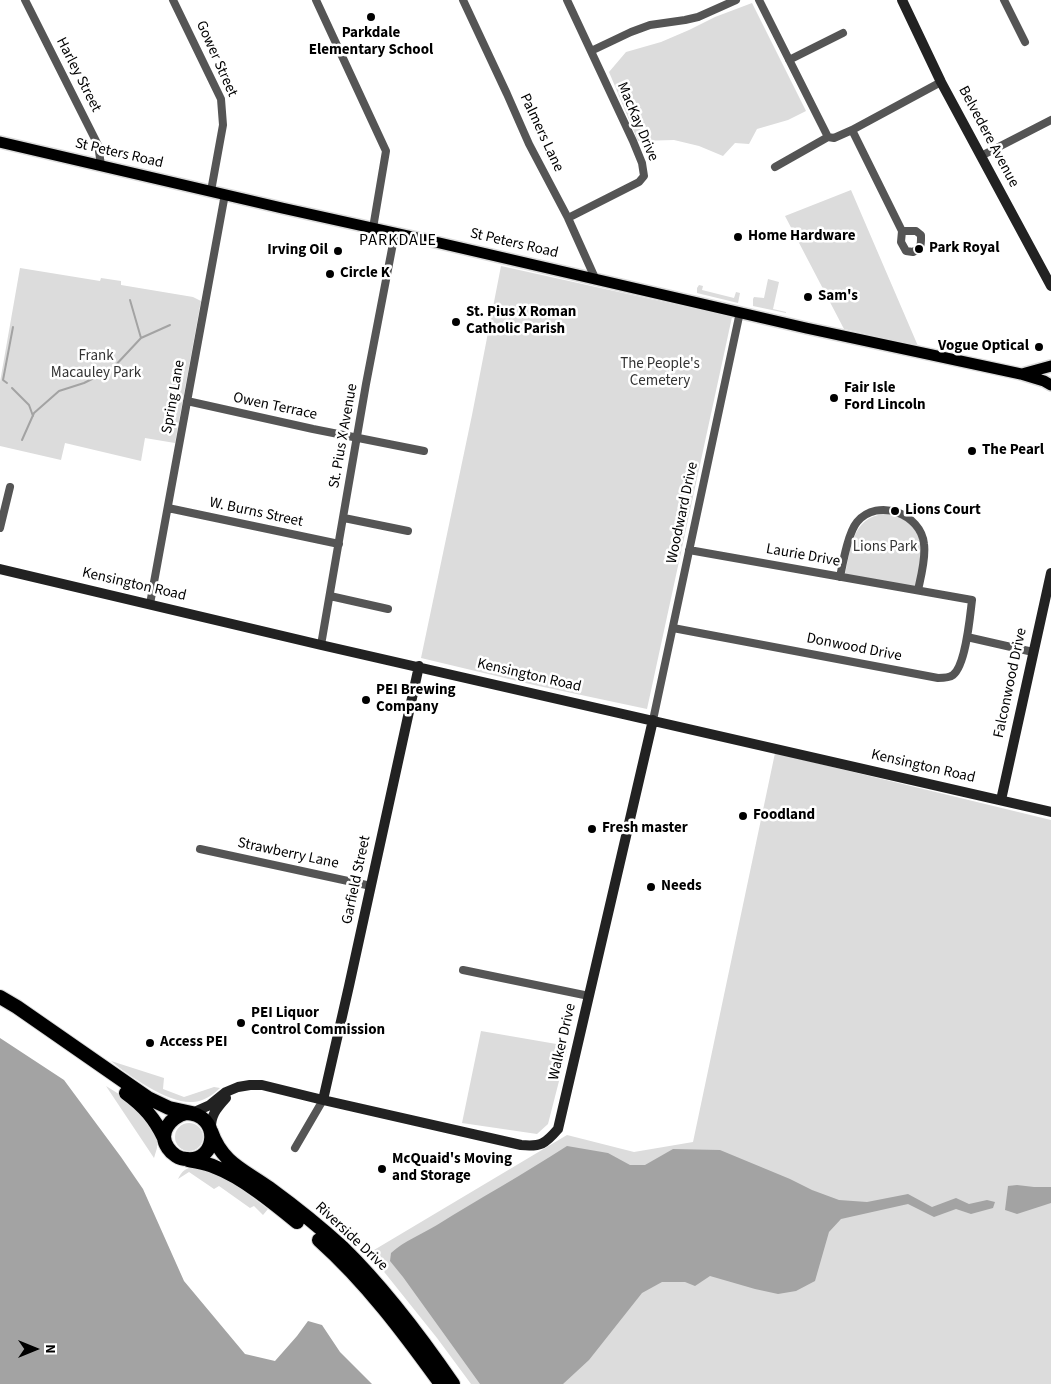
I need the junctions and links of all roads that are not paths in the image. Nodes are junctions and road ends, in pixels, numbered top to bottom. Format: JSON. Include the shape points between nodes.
{"nodes":[{"id":1,"x":25,"y":0,"type":"edge"},
{"id":2,"x":173,"y":0,"type":"edge"},
{"id":3,"x":316,"y":0,"type":"edge"},
{"id":4,"x":463,"y":0,"type":"edge"},
{"id":5,"x":567,"y":0,"type":"edge"},
{"id":6,"x":736,"y":0,"type":"edge"},
{"id":7,"x":759,"y":0,"type":"edge"},
{"id":8,"x":902,"y":0,"type":"edge"},
{"id":9,"x":1004,"y":0,"type":"edge"},
{"id":10,"x":843,"y":33,"type":"dead end"},
{"id":11,"x":1025,"y":42,"type":"dead end"},
{"id":12,"x":591,"y":51,"type":"junction"},
{"id":13,"x":789,"y":60,"type":"junction"},
{"id":14,"x":941,"y":82,"type":"junction"},
{"id":15,"x":1051,"y":120,"type":"edge"},
{"id":16,"x":852,"y":130,"type":"junction"},
{"id":17,"x":828,"y":137,"type":"junction"},
{"id":18,"x":0,"y":142,"type":"edge"},
{"id":19,"x":981,"y":156,"type":"junction"},
{"id":20,"x":101,"y":165,"type":"junction"},
{"id":21,"x":775,"y":166,"type":"dead end"},
{"id":22,"x":211,"y":191,"type":"junction"},
{"id":23,"x":224,"y":194,"type":"junction"},
{"id":24,"x":568,"y":218,"type":"junction"},
{"id":25,"x":373,"y":228,"type":"junction"},
{"id":26,"x":902,"y":230,"type":"dead end"},
{"id":27,"x":395,"y":233,"type":"junction"},
{"id":28,"x":595,"y":278,"type":"junction"},
{"id":29,"x":1051,"y":286,"type":"edge"},
{"id":30,"x":740,"y":312,"type":"junction"},
{"id":31,"x":1051,"y":366,"type":"edge"},
{"id":32,"x":1021,"y":374,"type":"junction"},
{"id":33,"x":1051,"y":385,"type":"edge"},
{"id":34,"x":187,"y":402,"type":"junction"},
{"id":35,"x":358,"y":439,"type":"junction"},
{"id":36,"x":424,"y":452,"type":"dead end"},
{"id":37,"x":10,"y":487,"type":"dead end"},
{"id":38,"x":168,"y":508,"type":"junction"},
{"id":39,"x":344,"y":518,"type":"junction"},
{"id":40,"x":0,"y":528,"type":"edge"},
{"id":41,"x":408,"y":531,"type":"dead end"},
{"id":42,"x":339,"y":544,"type":"junction"},
{"id":43,"x":689,"y":550,"type":"junction"},
{"id":44,"x":0,"y":570,"type":"edge"},
{"id":45,"x":1051,"y":573,"type":"edge"},
{"id":46,"x":840,"y":577,"type":"junction"},
{"id":47,"x":918,"y":590,"type":"junction"},
{"id":48,"x":330,"y":596,"type":"junction"},
{"id":49,"x":972,"y":600,"type":"joint"},
{"id":50,"x":150,"y":604,"type":"junction"},
{"id":51,"x":388,"y":609,"type":"dead end"},
{"id":52,"x":673,"y":628,"type":"junction"},
{"id":53,"x":968,"y":637,"type":"junction"},
{"id":54,"x":321,"y":645,"type":"junction"},
{"id":55,"x":1033,"y":652,"type":"junction"},
{"id":56,"x":419,"y":666,"type":"junction"},
{"id":57,"x":653,"y":720,"type":"junction"},
{"id":58,"x":1001,"y":800,"type":"junction"},
{"id":59,"x":1051,"y":812,"type":"edge"},
{"id":60,"x":200,"y":849,"type":"dead end"},
{"id":61,"x":370,"y":886,"type":"junction"},
{"id":62,"x":463,"y":970,"type":"dead end"},
{"id":63,"x":589,"y":996,"type":"junction"},
{"id":64,"x":0,"y":997,"type":"edge"},
{"id":65,"x":0,"y":1006,"type":"edge"},
{"id":66,"x":272,"y":1088,"type":"junction"},
{"id":67,"x":323,"y":1100,"type":"junction"},
{"id":68,"x":192,"y":1113,"type":"junction"},
{"id":69,"x":211,"y":1131,"type":"junction"},
{"id":70,"x":164,"y":1138,"type":"junction"},
{"id":71,"x":295,"y":1148,"type":"dead end"},
{"id":72,"x":188,"y":1160,"type":"junction"},
{"id":73,"x":441,"y":1384,"type":"edge"},
{"id":74,"x":453,"y":1384,"type":"edge"}],
"edges":[{"from":1,"to":20,"type":"street","name":"Harley Street","via":[[98,145]]},
{"from":2,"to":22,"type":"street","name":"Gower Street","via":[[221,99],[223,125]]},
{"from":3,"to":25,"type":"street","via":[[386,151]]},
{"from":4,"to":24,"type":"street","name":"Palmers Lane","via":[[529,144]]},
{"from":5,"to":12,"type":"street","name":"MacKay Drive"},
{"from":6,"to":12,"type":"street","via":[[698,17],[650,25]]},
{"from":7,"to":13,"type":"street"},
{"from":8,"to":14,"type":"street","name":"Belvedere Avenue"},
{"from":9,"to":11,"type":"street"},
{"from":10,"to":13,"type":"street"},
{"from":12,"to":24,"type":"street","name":"MacKay Drive","via":[[633,141],[644,176],[639,182]]},
{"from":13,"to":17,"type":"street"},
{"from":14,"to":16,"type":"street"},
{"from":14,"to":19,"type":"street","name":"Belvedere Avenue"},
{"from":15,"to":19,"type":"street"},
{"from":16,"to":17,"type":"street","via":[[834,138]]},
{"from":16,"to":26,"type":"street"},
{"from":17,"to":21,"type":"street"},
{"from":18,"to":20,"type":"main road","name":"St Peters Road"},
{"from":19,"to":29,"type":"street","name":"Belvedere Avenue"},
{"from":20,"to":22,"type":"main road","name":"St Peters Road"},
{"from":22,"to":23,"type":"main road","name":"St Peters Road"},
{"from":23,"to":25,"type":"main road","name":"St Peters Road"},
{"from":23,"to":34,"type":"street","name":"Spring Lane"},
{"from":24,"to":28,"type":"street","name":"Palmers Lane"},
{"from":25,"to":27,"type":"main road","name":"St Peters Road"},
{"from":27,"to":28,"type":"main road","name":"St Peters Road"},
{"from":27,"to":35,"type":"street","name":"St. Pius X Avenue"},
{"from":28,"to":30,"type":"main road","name":"St Peters Road"},
{"from":30,"to":32,"type":"main road","name":"St Peters Road"},
{"from":30,"to":43,"type":"street","name":"Woodward Drive"},
{"from":31,"to":32,"type":"main road","name":"St Peters Road"},
{"from":32,"to":33,"type":"main road","name":"St Peters Road"},
{"from":34,"to":35,"type":"street","name":"Owen Terrace"},
{"from":34,"to":38,"type":"street","name":"Spring Lane"},
{"from":35,"to":36,"type":"street","name":"Owen Terrace"},
{"from":35,"to":39,"type":"street","name":"St. Pius X Avenue"},
{"from":37,"to":40,"type":"street"},
{"from":38,"to":42,"type":"street","name":"W. Burns Street"},
{"from":38,"to":50,"type":"street","name":"Spring Lane"},
{"from":39,"to":41,"type":"street"},
{"from":39,"to":42,"type":"street","name":"St. Pius X Avenue"},
{"from":42,"to":48,"type":"street","name":"St. Pius X Avenue"},
{"from":43,"to":46,"type":"street","name":"Laurie Drive"},
{"from":43,"to":52,"type":"street","name":"Woodward Drive"},
{"from":44,"to":50,"type":"street","name":"Kensington Road"},
{"from":45,"to":55,"type":"street","name":"Falconwood Drive"},
{"from":46,"to":47,"type":"street","name":"Laurie Drive"},
{"from":46,"to":47,"type":"street","via":[[857,522],[873,511],[895,511],[913,522],[924,544]]},
{"from":47,"to":49,"type":"street","name":"Laurie Drive"},
{"from":48,"to":51,"type":"street"},
{"from":48,"to":54,"type":"street","name":"St. Pius X Avenue"},
{"from":49,"to":53,"type":"street","name":"Donwood Drive"},
{"from":50,"to":54,"type":"street","name":"Kensington Road"},
{"from":52,"to":53,"type":"street","name":"Donwood Drive","via":[[938,678],[946,678],[958,670]]},
{"from":52,"to":57,"type":"street","name":"Woodward Drive"},
{"from":53,"to":55,"type":"street"},
{"from":54,"to":56,"type":"street","name":"Kensington Road"},
{"from":55,"to":58,"type":"street","name":"Falconwood Drive"},
{"from":56,"to":57,"type":"street","name":"Kensington Road"},
{"from":56,"to":61,"type":"street","name":"Garfield Street"},
{"from":57,"to":58,"type":"street","name":"Kensington Road"},
{"from":57,"to":63,"type":"street","name":"Walker Drive"},
{"from":58,"to":59,"type":"street","name":"Kensington Road"},
{"from":60,"to":61,"type":"street","name":"Strawberry Lane"},
{"from":61,"to":67,"type":"street","name":"Garfield Street"},
{"from":62,"to":63,"type":"street"},
{"from":63,"to":67,"type":"street","name":"Walker Drive","via":[[558,1129],[548,1140],[536,1146]]},
{"from":64,"to":68,"type":"highway","via":[[148,1098],[169,1108]]},
{"from":65,"to":70,"type":"highway","via":[[139,1102],[154,1119]]},
{"from":66,"to":67,"type":"street"},
{"from":66,"to":68,"type":"street","via":[[250,1084],[238,1087],[226,1092],[210,1106]]},
{"from":66,"to":69,"type":"street","via":[[250,1087],[228,1096],[212,1117]]},
{"from":67,"to":71,"type":"street","name":"Garfield Street"},
{"from":68,"to":69,"type":"highway","via":[[204,1119]]},
{"from":68,"to":70,"type":"highway","via":[[174,1118]]},
{"from":69,"to":72,"type":"highway","via":[[211,1142],[206,1151]]},
{"from":69,"to":74,"type":"highway","name":"Riverside Drive","via":[[215,1143],[229,1160],[303,1214],[355,1260],[390,1298]]},
{"from":70,"to":72,"type":"highway","via":[[175,1156]]},
{"from":72,"to":73,"type":"highway","name":"Riverside Drive","via":[[230,1173],[312,1233],[381,1303]]}]}
